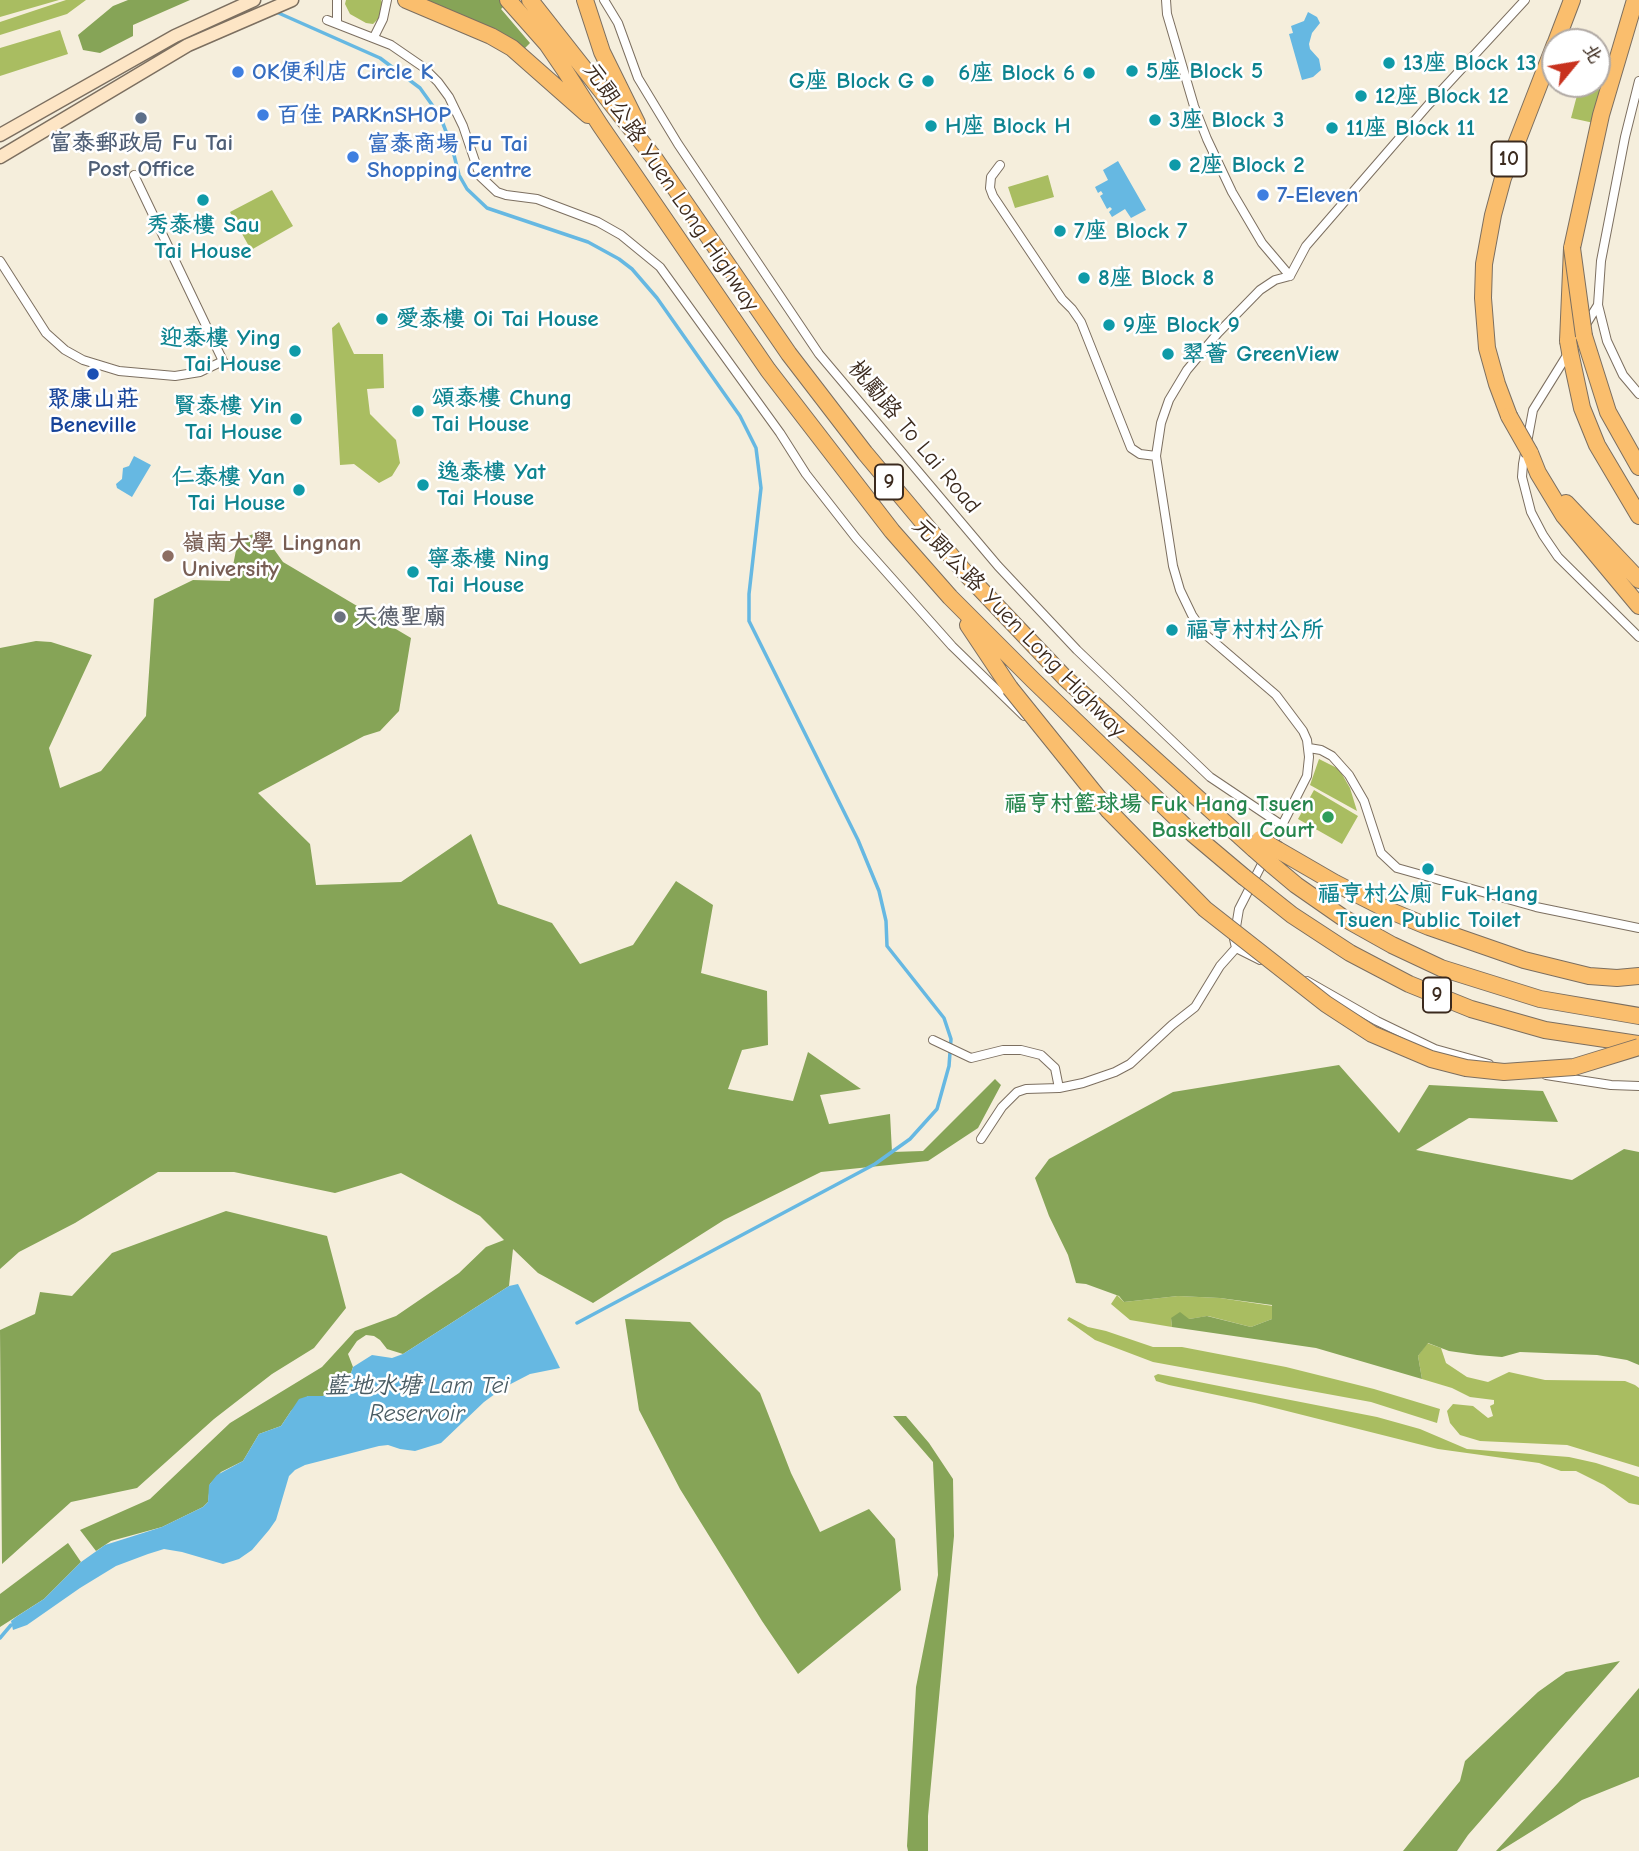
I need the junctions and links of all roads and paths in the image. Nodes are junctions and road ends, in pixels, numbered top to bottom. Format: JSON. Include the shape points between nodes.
{"nodes":[{"id":1,"x":254,"y":0,"type":"edge"},
{"id":2,"x":292,"y":0,"type":"edge"},
{"id":3,"x":337,"y":0,"type":"edge"},
{"id":4,"x":387,"y":0,"type":"edge"},
{"id":5,"x":406,"y":0,"type":"edge"},
{"id":6,"x":530,"y":0,"type":"edge"},
{"id":7,"x":584,"y":0,"type":"edge"},
{"id":8,"x":604,"y":0,"type":"edge"},
{"id":9,"x":1166,"y":0,"type":"edge"},
{"id":10,"x":1525,"y":0,"type":"edge"},
{"id":11,"x":1572,"y":0,"type":"edge"},
{"id":12,"x":1635,"y":0,"type":"edge"},
{"id":13,"x":510,"y":3,"type":"edge"},
{"id":14,"x":327,"y":20,"type":"dead end"},
{"id":15,"x":337,"y":23,"type":"junction"},
{"id":16,"x":1561,"y":28,"type":"edge"},
{"id":17,"x":374,"y":37,"type":"junction"},
{"id":18,"x":1541,"y":79,"type":"edge"},
{"id":19,"x":1639,"y":81,"type":"edge"},
{"id":20,"x":600,"y":125,"type":"junction"},
{"id":21,"x":0,"y":135,"type":"edge"},
{"id":22,"x":0,"y":157,"type":"edge"},
{"id":23,"x":655,"y":159,"type":"junction"},
{"id":24,"x":1000,"y":165,"type":"dead end"},
{"id":25,"x":134,"y":175,"type":"dead end"},
{"id":26,"x":1573,"y":248,"type":"junction"},
{"id":27,"x":0,"y":261,"type":"edge"},
{"id":28,"x":1290,"y":276,"type":"junction"},
{"id":29,"x":1598,"y":305,"type":"junction"},
{"id":30,"x":1639,"y":394,"type":"edge"},
{"id":31,"x":1530,"y":453,"type":"junction"},
{"id":32,"x":1157,"y":456,"type":"junction"},
{"id":33,"x":1639,"y":467,"type":"edge"},
{"id":34,"x":1639,"y":516,"type":"edge"},
{"id":35,"x":1639,"y":580,"type":"edge"},
{"id":36,"x":950,"y":597,"type":"junction"},
{"id":37,"x":1639,"y":606,"type":"edge"},
{"id":38,"x":1639,"y":637,"type":"edge"},
{"id":39,"x":1044,"y":733,"type":"dead end"},
{"id":40,"x":1309,"y":748,"type":"junction"},
{"id":41,"x":1283,"y":826,"type":"junction"},
{"id":42,"x":1275,"y":857,"type":"junction"},
{"id":43,"x":1639,"y":928,"type":"edge"},
{"id":44,"x":1236,"y":948,"type":"junction"},
{"id":45,"x":1635,"y":976,"type":"edge"},
{"id":46,"x":1639,"y":1016,"type":"edge"},
{"id":47,"x":933,"y":1040,"type":"dead end"},
{"id":48,"x":1639,"y":1046,"type":"edge"},
{"id":49,"x":1639,"y":1086,"type":"edge"},
{"id":50,"x":1059,"y":1088,"type":"junction"},
{"id":51,"x":981,"y":1139,"type":"dead end"}],
"edges":[{"from":1,"to":21,"type":"main road","via":[[175,36]]},
{"from":2,"to":22,"type":"main road","via":[[188,45]]},
{"from":3,"to":15,"type":"street"},
{"from":4,"to":17,"type":"street"},
{"from":5,"to":20,"type":"highway","number":"9","via":[[512,48]]},
{"from":6,"to":23,"type":"highway","name":"元朗公路 Yuen Long Highway","number":"9"},
{"from":7,"to":23,"type":"highway","via":[[602,52]]},
{"from":8,"to":41,"type":"street","name":"桃勵路 To Lai Road","via":[[618,23],[638,78],[678,144],[819,354],[998,566],[1077,649],[1210,778]]},
{"from":9,"to":28,"type":"street","via":[[1207,139],[1262,243]]},
{"from":10,"to":28,"type":"street","via":[[1306,246]]},
{"from":11,"to":16,"type":"highway","number":"10"},
{"from":12,"to":26,"type":"highway","via":[[1601,115]]},
{"from":13,"to":20,"type":"highway","name":"元朗公路 Yuen Long Highway","number":"9","via":[[547,44]]},
{"from":14,"to":15,"type":"street"},
{"from":15,"to":17,"type":"street"},
{"from":17,"to":39,"type":"street","via":[[406,54],[438,82],[463,125],[480,176],[488,185],[506,195],[537,199],[597,222],[660,267],[856,538],[952,646]]},
{"from":18,"to":31,"type":"highway","number":"10","bridge":true,"via":[[1503,178],[1489,231],[1483,280],[1490,363],[1509,416]]},
{"from":19,"to":29,"type":"street","via":[[1601,261]]},
{"from":20,"to":36,"type":"highway","name":"元朗公路 Yuen Long Highway","number":"9","via":[[768,370],[892,531]]},
{"from":23,"to":42,"type":"highway","name":"元朗公路 Yuen Long Highway","number":"9","bridge":true,"via":[[789,354],[968,576],[1066,679],[1209,808]]},
{"from":24,"to":32,"type":"street","via":[[991,177],[993,196],[1081,322],[1131,448]]},
{"from":25,"to":27,"type":"street","via":[[223,361],[176,376],[119,371],[83,360],[46,333]]},
{"from":26,"to":33,"type":"highway","bridge":true,"via":[[1584,336],[1594,372],[1608,412]]},
{"from":26,"to":34,"type":"highway","bridge":true,"via":[[1568,341],[1578,393],[1597,445]]},
{"from":28,"to":32,"type":"street","via":[[1260,290],[1187,370],[1169,400]]},
{"from":29,"to":30,"type":"street","via":[[1607,341],[1623,375]]},
{"from":29,"to":38,"type":"street","via":[[1533,410],[1522,477],[1531,512],[1558,557]]},
{"from":31,"to":35,"type":"highway","number":"10","via":[[1562,498]]},
{"from":31,"to":37,"type":"highway","via":[[1564,516]]},
{"from":32,"to":40,"type":"street","via":[[1173,566],[1192,615],[1206,635],[1276,695],[1303,731]]},
{"from":36,"to":48,"type":"highway","name":"元朗公路 Yuen Long Highway","number":"9","bridge":true,"via":[[1193,834],[1292,915],[1350,953],[1471,1009],[1535,1027]]},
{"from":36,"to":48,"type":"highway","bridge":true,"via":[[1010,688],[1109,811],[1205,909],[1371,1034],[1438,1062],[1504,1073],[1574,1067]]},
{"from":40,"to":41,"type":"street","via":[[1307,776]]},
{"from":40,"to":43,"type":"street","via":[[1332,756],[1349,775],[1364,801],[1381,853],[1396,868],[1536,907]]},
{"from":41,"to":44,"type":"street","via":[[1239,909]]},
{"from":42,"to":45,"type":"highway","via":[[1308,868],[1409,919],[1524,960],[1589,976]]},
{"from":42,"to":46,"type":"highway","number":"9","via":[[1296,885],[1342,917],[1441,968],[1540,999]]},
{"from":44,"to":49,"type":"street","via":[[1435,1049],[1502,1068]]},
{"from":44,"to":50,"type":"street","via":[[1195,1007],[1130,1064]]},
{"from":47,"to":50,"type":"street","via":[[971,1058],[1003,1050],[1041,1055],[1055,1068]]},
{"from":50,"to":51,"type":"street","via":[[1017,1092]]}]}
